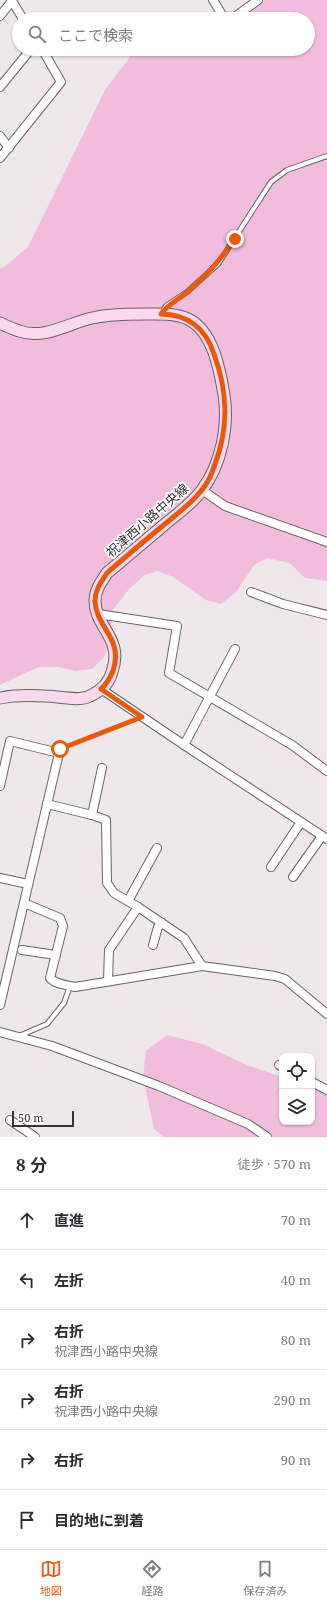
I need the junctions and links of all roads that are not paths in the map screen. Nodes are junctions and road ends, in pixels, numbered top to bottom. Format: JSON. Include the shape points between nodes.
{"nodes":[{"id":1,"x":213,"y":0,"type":"edge"},
{"id":2,"x":258,"y":0,"type":"edge"},
{"id":3,"x":19,"y":12,"type":"edge"},
{"id":4,"x":220,"y":12,"type":"edge"},
{"id":5,"x":242,"y":12,"type":"edge"},
{"id":6,"x":0,"y":16,"type":"edge"},
{"id":7,"x":25,"y":56,"type":"edge"},
{"id":8,"x":46,"y":56,"type":"edge"},
{"id":9,"x":0,"y":87,"type":"edge"},
{"id":10,"x":0,"y":136,"type":"edge"},
{"id":11,"x":9,"y":148,"type":"junction"},
{"id":12,"x":327,"y":156,"type":"edge"},
{"id":13,"x":0,"y":158,"type":"edge"},
{"id":14,"x":161,"y":314,"type":"junction"},
{"id":15,"x":0,"y":323,"type":"edge"},
{"id":16,"x":202,"y":490,"type":"junction"},
{"id":17,"x":327,"y":542,"type":"edge"},
{"id":18,"x":251,"y":592,"type":"dead end"},
{"id":19,"x":98,"y":614,"type":"junction"},
{"id":20,"x":327,"y":615,"type":"edge"},
{"id":21,"x":235,"y":649,"type":"dead end"},
{"id":22,"x":101,"y":689,"type":"junction"},
{"id":23,"x":210,"y":696,"type":"junction"},
{"id":24,"x":0,"y":698,"type":"edge"},
{"id":25,"x":184,"y":745,"type":"junction"},
{"id":26,"x":102,"y":768,"type":"dead end"},
{"id":27,"x":327,"y":771,"type":"edge"},
{"id":28,"x":0,"y":786,"type":"edge"},
{"id":29,"x":47,"y":804,"type":"junction"},
{"id":30,"x":92,"y":815,"type":"junction"},
{"id":31,"x":301,"y":822,"type":"junction"},
{"id":32,"x":324,"y":837,"type":"edge"},
{"id":33,"x":157,"y":848,"type":"dead end"},
{"id":34,"x":271,"y":867,"type":"dead end"},
{"id":35,"x":293,"y":877,"type":"dead end"},
{"id":36,"x":0,"y":878,"type":"edge"},
{"id":37,"x":28,"y":884,"type":"junction"},
{"id":38,"x":128,"y":901,"type":"junction"},
{"id":39,"x":24,"y":903,"type":"junction"},
{"id":40,"x":138,"y":907,"type":"junction"},
{"id":41,"x":162,"y":923,"type":"junction"},
{"id":42,"x":153,"y":945,"type":"dead end"},
{"id":43,"x":22,"y":950,"type":"dead end"},
{"id":44,"x":56,"y":955,"type":"junction"},
{"id":45,"x":202,"y":966,"type":"junction"},
{"id":46,"x":108,"y":981,"type":"junction"},
{"id":47,"x":70,"y":986,"type":"junction"},
{"id":48,"x":0,"y":1005,"type":"edge"},
{"id":49,"x":327,"y":1014,"type":"edge"},
{"id":50,"x":0,"y":1032,"type":"edge"},
{"id":51,"x":18,"y":1036,"type":"junction"},
{"id":52,"x":315,"y":1084,"type":"edge"},
{"id":53,"x":327,"y":1090,"type":"edge"},
{"id":54,"x":10,"y":1120,"type":"dead end"},
{"id":55,"x":35,"y":1137,"type":"edge"},
{"id":56,"x":268,"y":1137,"type":"edge"}],
"edges":[{"from":1,"to":4,"type":"street"},
{"from":2,"to":5,"type":"street"},
{"from":3,"to":6,"type":"street","via":[[12,1]]},
{"from":7,"to":9,"type":"street"},
{"from":8,"to":11,"type":"street","via":[[61,82]]},
{"from":10,"to":11,"type":"street"},
{"from":11,"to":13,"type":"street"},
{"from":12,"to":14,"type":"lane","via":[[288,170],[271,182],[218,264],[187,292],[166,306]]},
{"from":14,"to":15,"type":"main road","name":"祝津西小路中央線","via":[[93,318],[43,333],[31,334]]},
{"from":14,"to":16,"type":"main road","name":"祝津西小路中央線","via":[[188,319],[198,326],[211,344],[222,380],[225,406],[224,433],[213,471]]},
{"from":16,"to":17,"type":"street","via":[[225,506]]},
{"from":16,"to":19,"type":"main road","name":"祝津西小路中央線","via":[[107,573],[99,584],[96,595]]},
{"from":18,"to":20,"type":"street","via":[[283,604]]},
{"from":19,"to":22,"type":"main road","name":"祝津西小路中央線","via":[[114,646],[116,656],[112,674]]},
{"from":19,"to":23,"type":"street","via":[[177,626],[169,673]]},
{"from":21,"to":23,"type":"street"},
{"from":22,"to":24,"type":"main road","name":"祝津西小路中央線","via":[[84,698],[15,695]]},
{"from":22,"to":25,"type":"street"},
{"from":23,"to":25,"type":"street"},
{"from":23,"to":27,"type":"street","via":[[292,745]]},
{"from":25,"to":31,"type":"street"},
{"from":26,"to":30,"type":"street"},
{"from":28,"to":29,"type":"street","via":[[10,741],[59,751]]},
{"from":29,"to":30,"type":"street"},
{"from":29,"to":37,"type":"street"},
{"from":30,"to":38,"type":"street","via":[[106,820],[106,883],[114,893]]},
{"from":31,"to":32,"type":"street"},
{"from":31,"to":34,"type":"street"},
{"from":32,"to":35,"type":"street"},
{"from":33,"to":38,"type":"street"},
{"from":36,"to":37,"type":"street"},
{"from":37,"to":39,"type":"street"},
{"from":38,"to":40,"type":"street"},
{"from":39,"to":44,"type":"street","via":[[60,918],[63,926]]},
{"from":39,"to":48,"type":"street"},
{"from":40,"to":41,"type":"street"},
{"from":40,"to":46,"type":"street","via":[[109,950]]},
{"from":41,"to":42,"type":"street","via":[[158,927]]},
{"from":41,"to":45,"type":"street","via":[[184,938]]},
{"from":43,"to":44,"type":"street"},
{"from":44,"to":47,"type":"street","via":[[50,978]]},
{"from":45,"to":46,"type":"street"},
{"from":45,"to":49,"type":"street","via":[[280,977]]},
{"from":46,"to":47,"type":"street"},
{"from":47,"to":51,"type":"lane","via":[[64,1003],[47,1024]]},
{"from":50,"to":51,"type":"street"},
{"from":51,"to":56,"type":"street","via":[[159,1086],[248,1124]]},
{"from":52,"to":53,"type":"street"},
{"from":54,"to":55,"type":"street"}]}
